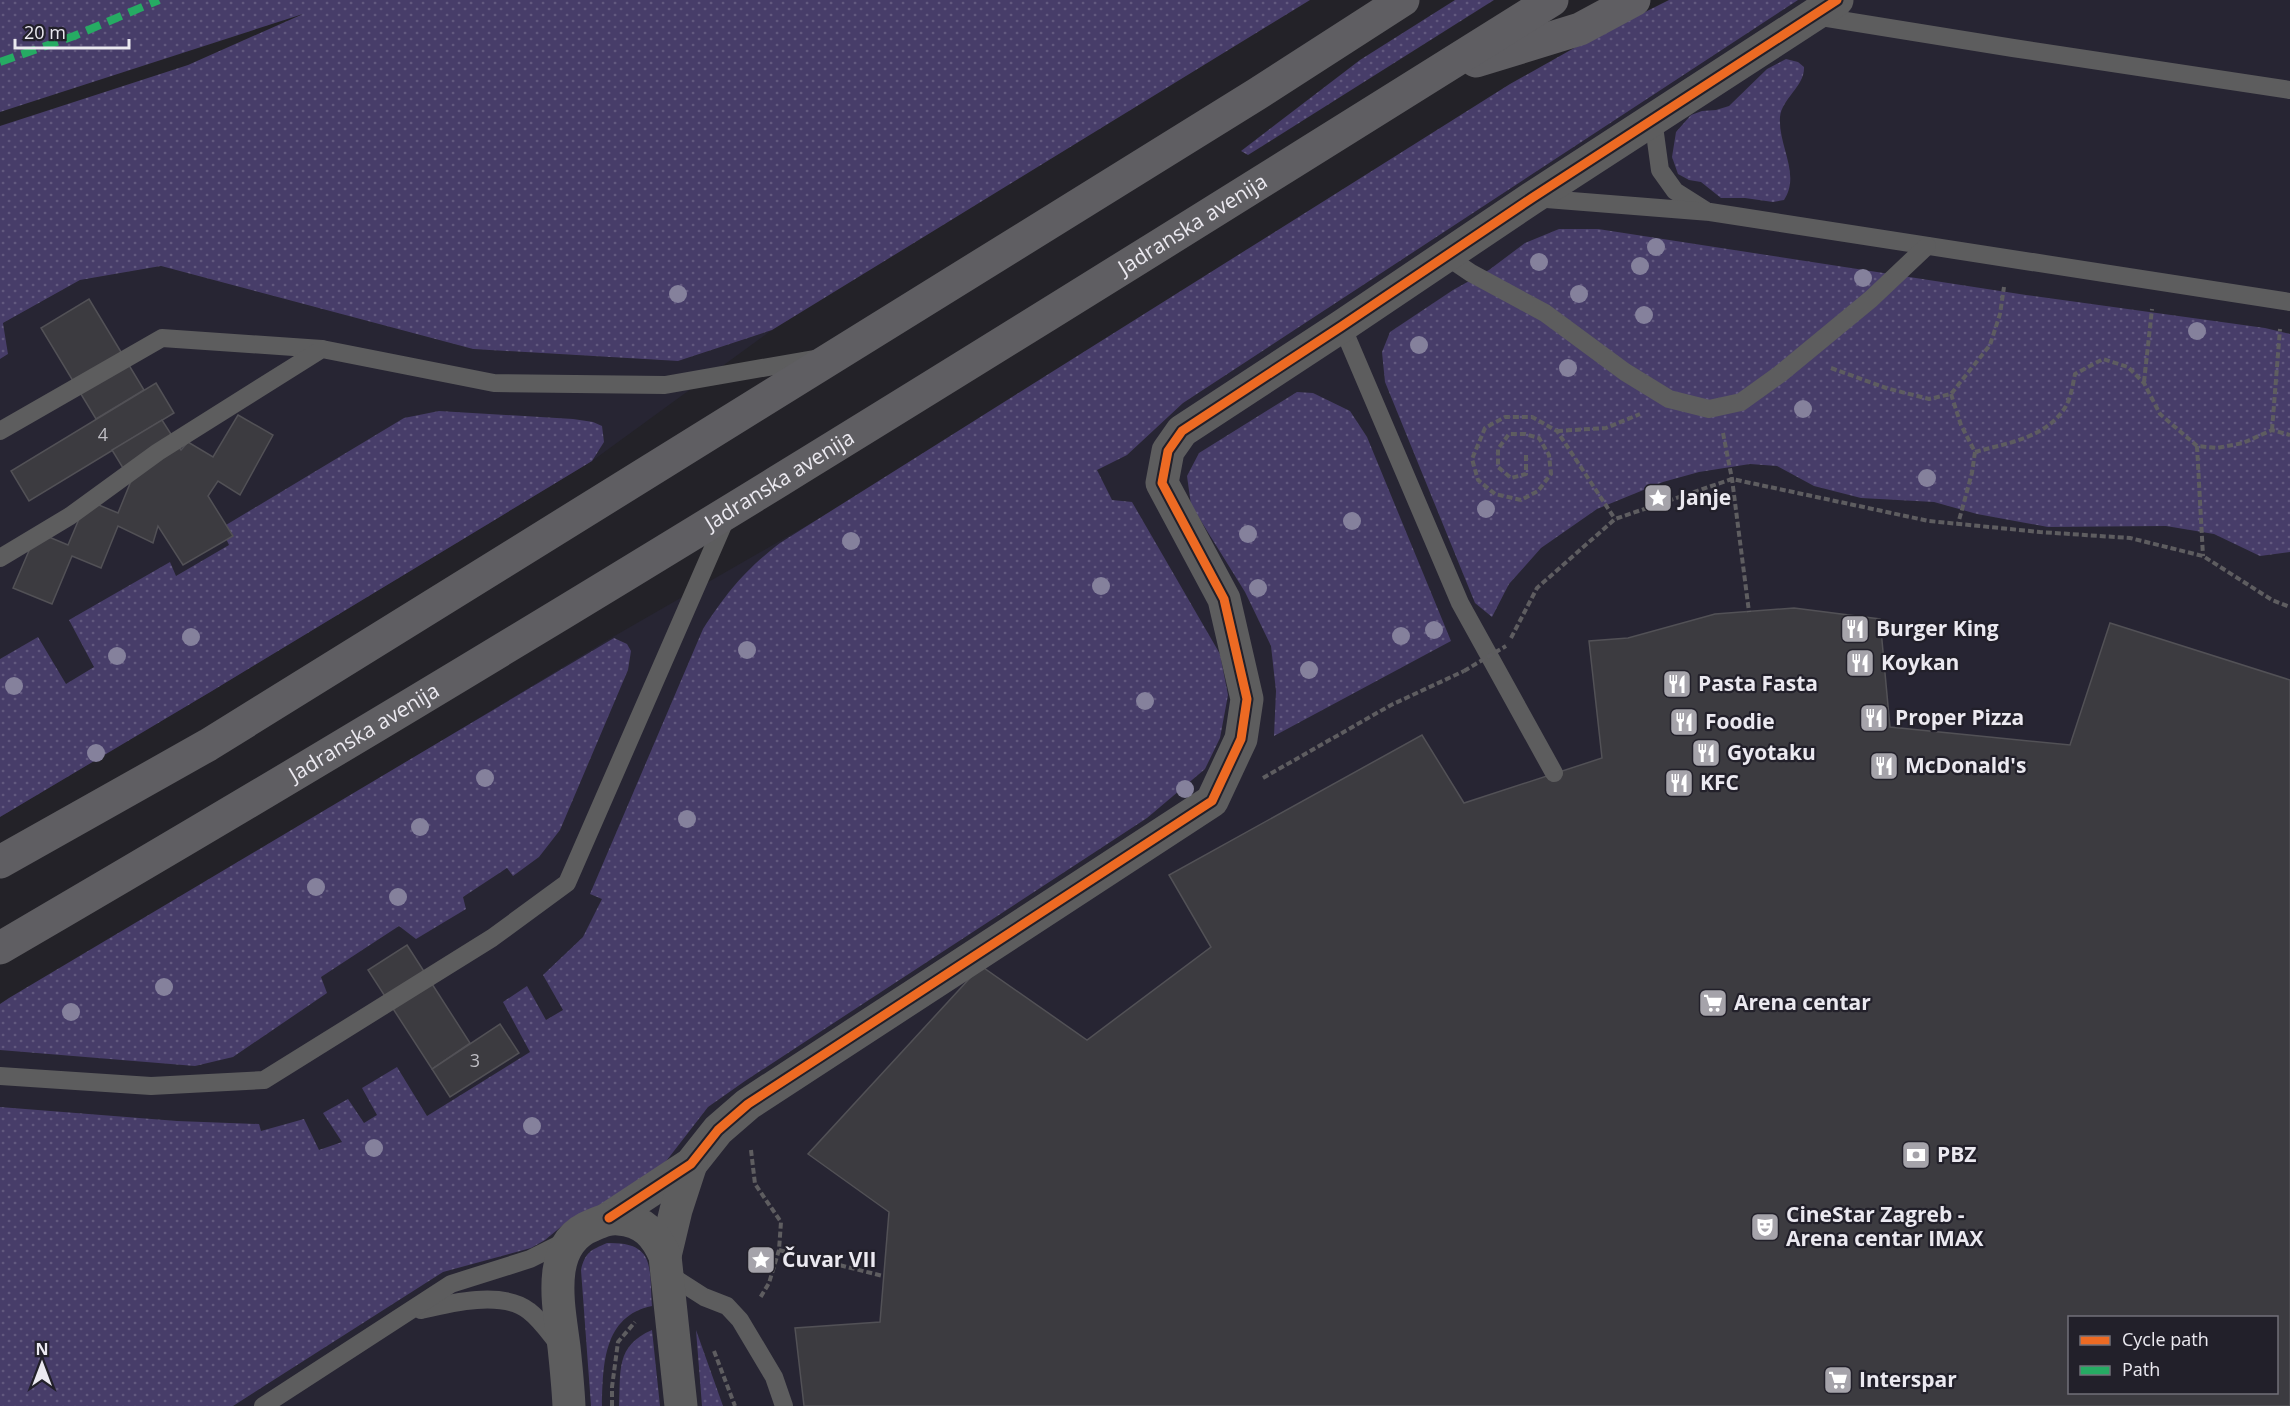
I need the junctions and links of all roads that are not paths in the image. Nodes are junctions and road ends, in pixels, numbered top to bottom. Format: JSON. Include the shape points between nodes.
{"nodes":[{"id":1,"x":1403,"y":0,"type":"edge"},
{"id":2,"x":1552,"y":0,"type":"edge"},
{"id":3,"x":1634,"y":0,"type":"edge"},
{"id":4,"x":1825,"y":8,"type":"edge"},
{"id":5,"x":1434,"y":74,"type":"junction"},
{"id":6,"x":2290,"y":90,"type":"edge"},
{"id":7,"x":1653,"y":118,"type":"junction"},
{"id":8,"x":1532,"y":198,"type":"junction"},
{"id":9,"x":1710,"y":212,"type":"junction"},
{"id":10,"x":1927,"y":246,"type":"junction"},
{"id":11,"x":1446,"y":256,"type":"junction"},
{"id":12,"x":2290,"y":302,"type":"edge"},
{"id":13,"x":1342,"y":327,"type":"junction"},
{"id":14,"x":322,"y":349,"type":"junction"},
{"id":15,"x":837,"y":356,"type":"junction"},
{"id":16,"x":0,"y":431,"type":"edge"},
{"id":17,"x":728,"y":514,"type":"junction"},
{"id":18,"x":0,"y":558,"type":"edge"},
{"id":19,"x":1554,"y":773,"type":"dead end"},
{"id":20,"x":0,"y":862,"type":"edge"},
{"id":21,"x":0,"y":948,"type":"edge"},
{"id":22,"x":0,"y":1076,"type":"edge"},
{"id":23,"x":691,"y":1164,"type":"junction"},
{"id":24,"x":609,"y":1218,"type":"junction"},
{"id":25,"x":572,"y":1238,"type":"junction"},
{"id":26,"x":667,"y":1265,"type":"junction"},
{"id":27,"x":408,"y":1314,"type":"junction"},
{"id":28,"x":565,"y":1351,"type":"junction"},
{"id":29,"x":263,"y":1406,"type":"edge"},
{"id":30,"x":569,"y":1406,"type":"edge"},
{"id":31,"x":681,"y":1406,"type":"edge"},
{"id":32,"x":784,"y":1406,"type":"edge"}],
"edges":[{"from":1,"to":15,"type":"main road"},
{"from":2,"to":5,"type":"main road","name":"Jadranska avenija"},
{"from":3,"to":5,"type":"main road","via":[[1580,29]]},
{"from":4,"to":6,"type":"lane","via":[[2002,47]]},
{"from":4,"to":7,"type":"street"},
{"from":5,"to":17,"type":"main road","name":"Jadranska avenija"},
{"from":7,"to":8,"type":"street"},
{"from":7,"to":9,"type":"lane","via":[[1660,170],[1675,191]]},
{"from":8,"to":9,"type":"lane"},
{"from":8,"to":11,"type":"street"},
{"from":9,"to":10,"type":"lane"},
{"from":10,"to":11,"type":"lane","via":[[1871,299],[1780,374],[1741,402],[1709,409],[1669,399],[1545,313]]},
{"from":10,"to":12,"type":"lane"},
{"from":11,"to":13,"type":"street"},
{"from":13,"to":19,"type":"lane","via":[[1460,603]]},
{"from":13,"to":23,"type":"street","via":[[1182,431],[1168,451],[1162,483],[1224,599],[1247,699],[1241,739],[1212,801],[748,1104],[718,1130]]},
{"from":14,"to":15,"type":"lane","via":[[494,383],[665,385]]},
{"from":14,"to":16,"type":"lane","via":[[162,338]]},
{"from":14,"to":18,"type":"lane"},
{"from":15,"to":20,"type":"main road","via":[[208,745]]},
{"from":17,"to":21,"type":"main road","name":"Jadranska avenija"},
{"from":17,"to":22,"type":"lane","via":[[567,884],[492,938],[264,1080],[151,1086]]},
{"from":23,"to":24,"type":"street"},
{"from":23,"to":26,"type":"street","via":[[676,1210]]},
{"from":24,"to":25,"type":"street"},
{"from":24,"to":26,"type":"street","via":[[645,1226],[657,1239]]},
{"from":25,"to":27,"type":"lane","via":[[530,1259],[451,1284]]},
{"from":25,"to":28,"type":"street","via":[[561,1258],[557,1288]]},
{"from":26,"to":31,"type":"street"},
{"from":26,"to":32,"type":"lane","via":[[704,1297],[726,1306],[740,1320],[774,1377]]},
{"from":27,"to":28,"type":"lane","via":[[453,1302],[498,1299],[528,1310]]},
{"from":27,"to":29,"type":"lane"},
{"from":28,"to":30,"type":"street"}]}
